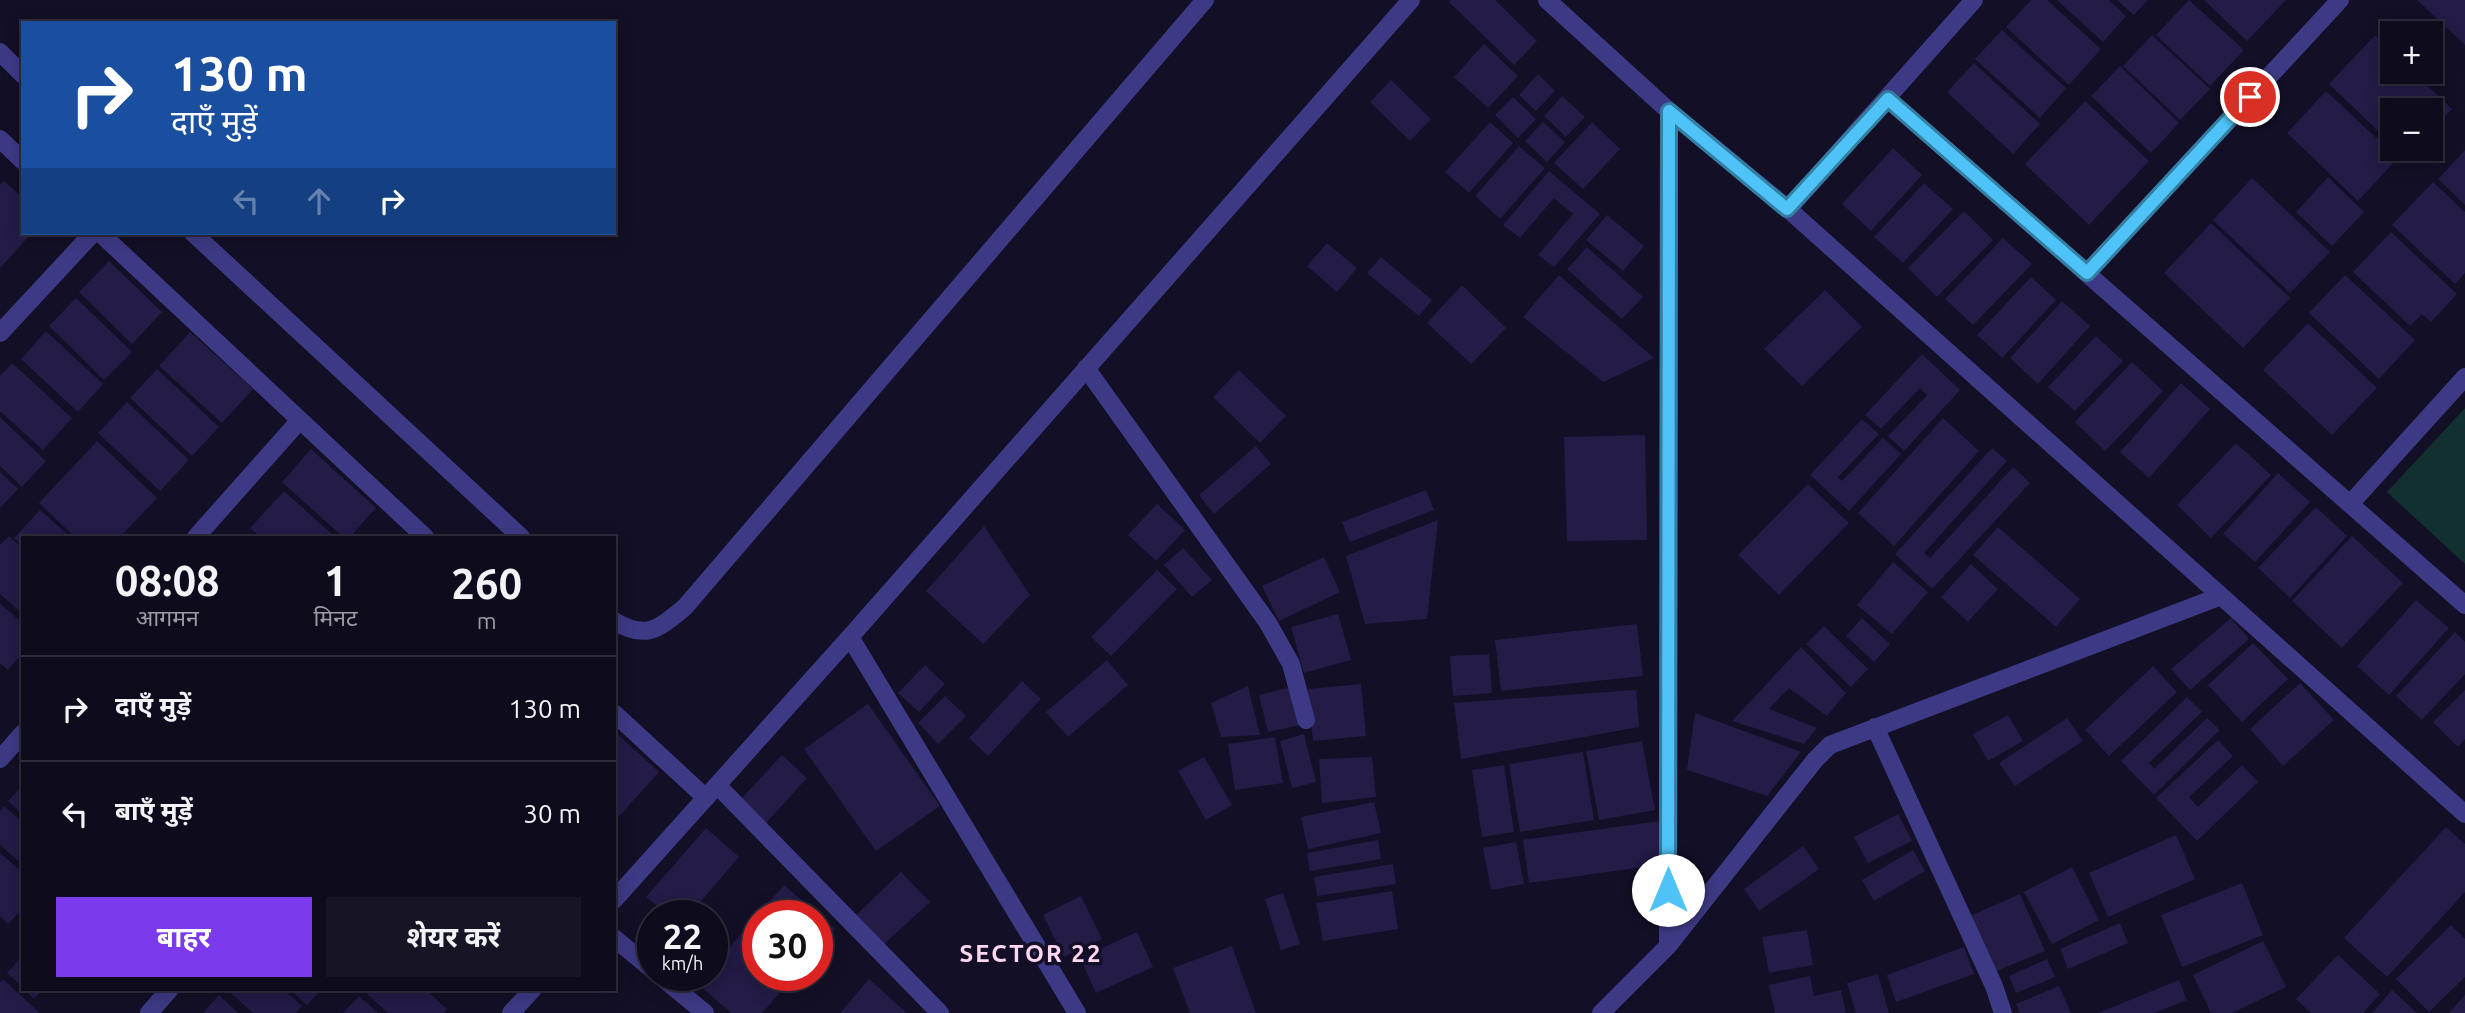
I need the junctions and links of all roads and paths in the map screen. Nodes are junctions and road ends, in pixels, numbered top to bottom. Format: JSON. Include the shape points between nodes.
{"nodes":[{"id":1,"x":1205,"y":0,"type":"edge"},
{"id":2,"x":1411,"y":0,"type":"edge"},
{"id":3,"x":1548,"y":0,"type":"edge"},
{"id":4,"x":1974,"y":0,"type":"edge"},
{"id":5,"x":2340,"y":0,"type":"edge"},
{"id":6,"x":0,"y":52,"type":"edge"},
{"id":7,"x":21,"y":73,"type":"edge"},
{"id":8,"x":1888,"y":99,"type":"junction"},
{"id":9,"x":1669,"y":111,"type":"junction"},
{"id":10,"x":0,"y":139,"type":"edge"},
{"id":11,"x":21,"y":159,"type":"edge"},
{"id":12,"x":1787,"y":209,"type":"junction"},
{"id":13,"x":91,"y":235,"type":"edge"},
{"id":14,"x":102,"y":235,"type":"edge"},
{"id":15,"x":195,"y":235,"type":"edge"},
{"id":16,"x":2087,"y":273,"type":"junction"},
{"id":17,"x":0,"y":333,"type":"edge"},
{"id":18,"x":1086,"y":368,"type":"junction"},
{"id":19,"x":2465,"y":377,"type":"edge"},
{"id":20,"x":300,"y":420,"type":"junction"},
{"id":21,"x":2350,"y":504,"type":"junction"},
{"id":22,"x":198,"y":536,"type":"edge"},
{"id":23,"x":424,"y":536,"type":"edge"},
{"id":24,"x":520,"y":536,"type":"edge"},
{"id":25,"x":2221,"y":596,"type":"junction"},
{"id":26,"x":2465,"y":605,"type":"edge"},
{"id":27,"x":616,"y":622,"type":"edge"},
{"id":28,"x":850,"y":637,"type":"junction"},
{"id":29,"x":616,"y":715,"type":"edge"},
{"id":30,"x":1306,"y":720,"type":"dead end"},
{"id":31,"x":1875,"y":727,"type":"junction"},
{"id":32,"x":21,"y":735,"type":"edge"},
{"id":33,"x":0,"y":759,"type":"edge"},
{"id":34,"x":712,"y":792,"type":"junction"},
{"id":35,"x":2465,"y":814,"type":"edge"},
{"id":36,"x":616,"y":898,"type":"edge"},
{"id":37,"x":616,"y":940,"type":"edge"},
{"id":38,"x":1668,"y":946,"type":"junction"},
{"id":39,"x":637,"y":957,"type":"edge"},
{"id":40,"x":168,"y":991,"type":"edge"},
{"id":41,"x":531,"y":991,"type":"edge"},
{"id":42,"x":678,"y":991,"type":"edge"},
{"id":43,"x":149,"y":1013,"type":"edge"},
{"id":44,"x":511,"y":1013,"type":"edge"},
{"id":45,"x":705,"y":1013,"type":"edge"},
{"id":46,"x":940,"y":1013,"type":"edge"},
{"id":47,"x":1077,"y":1013,"type":"edge"},
{"id":48,"x":1601,"y":1013,"type":"edge"},
{"id":49,"x":2003,"y":1013,"type":"edge"}],
"edges":[{"from":1,"to":27,"type":"street","via":[[685,607],[658,629],[631,631]]},
{"from":2,"to":18,"type":"street"},
{"from":3,"to":9,"type":"street"},
{"from":4,"to":8,"type":"street"},
{"from":5,"to":16,"type":"street"},
{"from":6,"to":7,"type":"street"},
{"from":8,"to":12,"type":"street"},
{"from":8,"to":16,"type":"street"},
{"from":9,"to":12,"type":"street"},
{"from":9,"to":38,"type":"street"},
{"from":10,"to":11,"type":"street"},
{"from":12,"to":25,"type":"street"},
{"from":13,"to":17,"type":"street"},
{"from":14,"to":20,"type":"street"},
{"from":15,"to":24,"type":"street"},
{"from":16,"to":21,"type":"street"},
{"from":18,"to":28,"type":"street"},
{"from":18,"to":30,"type":"street","via":[[1268,623],[1291,664]]},
{"from":19,"to":21,"type":"street"},
{"from":20,"to":22,"type":"street"},
{"from":20,"to":23,"type":"street"},
{"from":21,"to":26,"type":"street"},
{"from":25,"to":31,"type":"street"},
{"from":25,"to":35,"type":"street"},
{"from":28,"to":34,"type":"street"},
{"from":28,"to":47,"type":"street"},
{"from":29,"to":34,"type":"street"},
{"from":31,"to":38,"type":"street","via":[[1830,745],[1815,760]]},
{"from":31,"to":49,"type":"street"},
{"from":32,"to":33,"type":"street"},
{"from":34,"to":36,"type":"street"},
{"from":34,"to":46,"type":"street"},
{"from":37,"to":39,"type":"street"},
{"from":38,"to":48,"type":"street"},
{"from":40,"to":43,"type":"street"},
{"from":41,"to":44,"type":"street"},
{"from":42,"to":45,"type":"street"}]}
